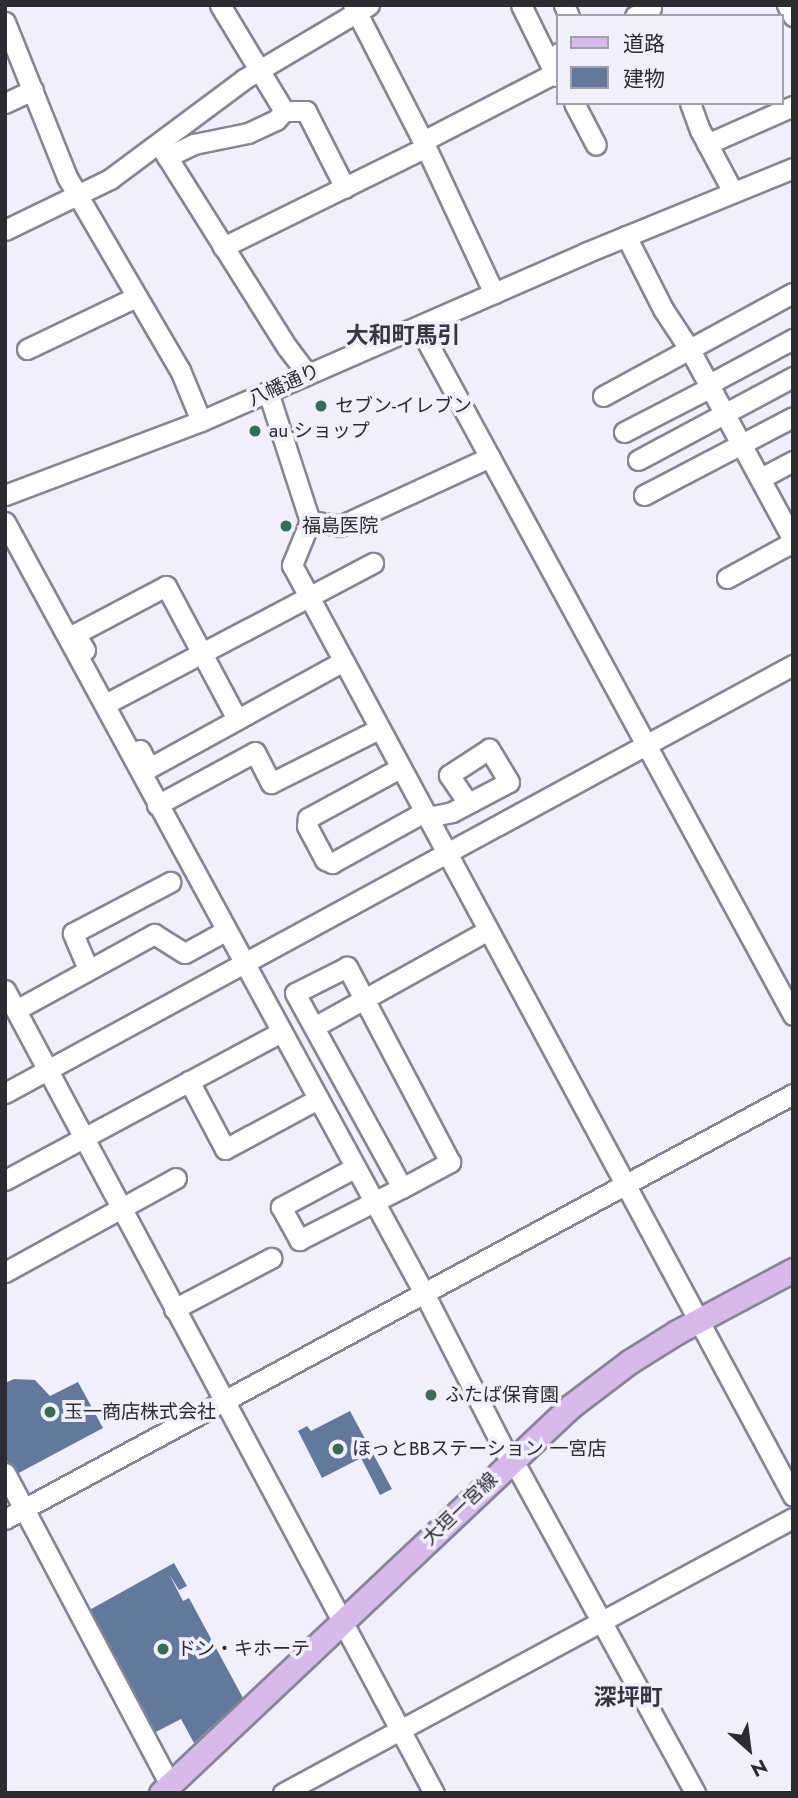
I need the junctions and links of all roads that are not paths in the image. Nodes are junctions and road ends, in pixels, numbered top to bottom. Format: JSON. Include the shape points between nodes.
{"nodes":[{"id":1,"x":521,"y":5,"type":"edge"},
{"id":2,"x":787,"y":5,"type":"edge"},
{"id":3,"x":223,"y":6,"type":"edge"},
{"id":4,"x":360,"y":8,"type":"edge"},
{"id":5,"x":793,"y":16,"type":"edge"},
{"id":6,"x":5,"y":22,"type":"edge"},
{"id":7,"x":556,"y":67,"type":"edge"},
{"id":8,"x":259,"y":69,"type":"junction"},
{"id":9,"x":33,"y":90,"type":"junction"},
{"id":10,"x":5,"y":103,"type":"edge"},
{"id":11,"x":575,"y":105,"type":"edge"},
{"id":12,"x":691,"y":105,"type":"edge"},
{"id":13,"x":793,"y":106,"type":"edge"},
{"id":14,"x":284,"y":111,"type":"junction"},
{"id":15,"x":424,"y":144,"type":"junction"},
{"id":16,"x":707,"y":144,"type":"junction"},
{"id":17,"x":596,"y":145,"type":"dead end"},
{"id":18,"x":163,"y":150,"type":"junction"},
{"id":19,"x":793,"y":168,"type":"edge"},
{"id":20,"x":345,"y":188,"type":"junction"},
{"id":21,"x":733,"y":192,"type":"junction"},
{"id":22,"x":76,"y":195,"type":"junction"},
{"id":23,"x":5,"y":230,"type":"edge"},
{"id":24,"x":626,"y":236,"type":"junction"},
{"id":25,"x":223,"y":247,"type":"junction"},
{"id":26,"x":494,"y":293,"type":"junction"},
{"id":27,"x":791,"y":297,"type":"edge"},
{"id":28,"x":136,"y":298,"type":"junction"},
{"id":29,"x":419,"y":327,"type":"junction"},
{"id":30,"x":793,"y":340,"type":"edge"},
{"id":31,"x":27,"y":349,"type":"dead end"},
{"id":32,"x":690,"y":350,"type":"junction"},
{"id":33,"x":307,"y":374,"type":"junction"},
{"id":34,"x":793,"y":377,"type":"edge"},
{"id":35,"x":710,"y":385,"type":"junction"},
{"id":36,"x":268,"y":392,"type":"junction"},
{"id":37,"x":603,"y":396,"type":"dead end"},
{"id":38,"x":725,"y":413,"type":"junction"},
{"id":39,"x":793,"y":417,"type":"edge"},
{"id":40,"x":201,"y":421,"type":"junction"},
{"id":41,"x":624,"y":432,"type":"dead end"},
{"id":42,"x":742,"y":443,"type":"junction"},
{"id":43,"x":490,"y":457,"type":"junction"},
{"id":44,"x":638,"y":460,"type":"dead end"},
{"id":45,"x":793,"y":461,"type":"edge"},
{"id":46,"x":761,"y":478,"type":"junction"},
{"id":47,"x":6,"y":494,"type":"edge"},
{"id":48,"x":644,"y":495,"type":"dead end"},
{"id":49,"x":785,"y":504,"type":"edge"},
{"id":50,"x":310,"y":521,"type":"junction"},
{"id":51,"x":5,"y":523,"type":"edge"},
{"id":52,"x":793,"y":541,"type":"edge"},
{"id":53,"x":373,"y":564,"type":"dead end"},
{"id":54,"x":727,"y":578,"type":"dead end"},
{"id":55,"x":309,"y":599,"type":"junction"},
{"id":56,"x":202,"y":654,"type":"junction"},
{"id":57,"x":342,"y":662,"type":"junction"},
{"id":58,"x":793,"y":665,"type":"edge"},
{"id":59,"x":113,"y":700,"type":"junction"},
{"id":60,"x":237,"y":719,"type":"junction"},
{"id":61,"x":379,"y":729,"type":"junction"},
{"id":62,"x":646,"y":745,"type":"junction"},
{"id":63,"x":400,"y":768,"type":"junction"},
{"id":64,"x":468,"y":803,"type":"dead end"},
{"id":65,"x":157,"y":805,"type":"junction"},
{"id":66,"x":425,"y":814,"type":"junction"},
{"id":67,"x":529,"y":822,"type":"dead end"},
{"id":68,"x":449,"y":859,"type":"junction"},
{"id":69,"x":170,"y":882,"type":"dead end"},
{"id":70,"x":488,"y":930,"type":"junction"},
{"id":71,"x":225,"y":932,"type":"junction"},
{"id":72,"x":244,"y":965,"type":"junction"},
{"id":73,"x":88,"y":969,"type":"junction"},
{"id":74,"x":5,"y":990,"type":"edge"},
{"id":75,"x":365,"y":1000,"type":"junction"},
{"id":76,"x":16,"y":1010,"type":"junction"},
{"id":77,"x":793,"y":1015,"type":"edge"},
{"id":78,"x":314,"y":1027,"type":"junction"},
{"id":79,"x":281,"y":1032,"type":"junction"},
{"id":80,"x":48,"y":1070,"type":"junction"},
{"id":81,"x":188,"y":1081,"type":"junction"},
{"id":82,"x":5,"y":1093,"type":"edge"},
{"id":83,"x":793,"y":1094,"type":"edge"},
{"id":84,"x":318,"y":1099,"type":"junction"},
{"id":85,"x":82,"y":1139,"type":"junction"},
{"id":86,"x":354,"y":1168,"type":"junction"},
{"id":87,"x":176,"y":1178,"type":"dead end"},
{"id":88,"x":5,"y":1180,"type":"edge"},
{"id":89,"x":626,"y":1184,"type":"junction"},
{"id":90,"x":401,"y":1188,"type":"junction"},
{"id":91,"x":372,"y":1203,"type":"junction"},
{"id":92,"x":121,"y":1211,"type":"junction"},
{"id":93,"x":271,"y":1258,"type":"dead end"},
{"id":94,"x":793,"y":1270,"type":"edge"},
{"id":95,"x":5,"y":1272,"type":"edge"},
{"id":96,"x":793,"y":1286,"type":"edge"},
{"id":97,"x":424,"y":1293,"type":"junction"},
{"id":98,"x":174,"y":1309,"type":"junction"},
{"id":99,"x":701,"y":1328,"type":"junction"},
{"id":100,"x":224,"y":1402,"type":"junction"},
{"id":101,"x":515,"y":1466,"type":"junction"},
{"id":102,"x":5,"y":1473,"type":"edge"},
{"id":103,"x":793,"y":1496,"type":"edge"},
{"id":104,"x":24,"y":1509,"type":"junction"},
{"id":105,"x":793,"y":1518,"type":"edge"},
{"id":106,"x":5,"y":1519,"type":"edge"},
{"id":107,"x":601,"y":1621,"type":"junction"},
{"id":108,"x":345,"y":1628,"type":"junction"},
{"id":109,"x":400,"y":1729,"type":"junction"},
{"id":110,"x":170,"y":1790,"type":"edge"},
{"id":111,"x":284,"y":1793,"type":"edge"},
{"id":112,"x":435,"y":1793,"type":"edge"},
{"id":113,"x":695,"y":1793,"type":"edge"}],
"edges":[{"from":1,"to":7,"type":"street"},
{"from":2,"to":5,"type":"street"},
{"from":3,"to":8,"type":"street"},
{"from":4,"to":8,"type":"street"},
{"from":4,"to":15,"type":"street"},
{"from":6,"to":9,"type":"street"},
{"from":7,"to":15,"type":"street","via":[[551,75]]},
{"from":8,"to":14,"type":"street"},
{"from":8,"to":18,"type":"street"},
{"from":9,"to":10,"type":"street"},
{"from":9,"to":22,"type":"street"},
{"from":11,"to":17,"type":"street"},
{"from":12,"to":16,"type":"street"},
{"from":13,"to":16,"type":"street"},
{"from":14,"to":18,"type":"street","via":[[276,120],[248,133]]},
{"from":14,"to":20,"type":"street","via":[[306,111]]},
{"from":15,"to":20,"type":"street"},
{"from":15,"to":26,"type":"street"},
{"from":16,"to":21,"type":"street"},
{"from":18,"to":22,"type":"street"},
{"from":18,"to":25,"type":"street"},
{"from":19,"to":21,"type":"street","name":"八幡通り"},
{"from":20,"to":25,"type":"street"},
{"from":21,"to":24,"type":"street","name":"八幡通り"},
{"from":22,"to":23,"type":"street"},
{"from":22,"to":28,"type":"street"},
{"from":24,"to":26,"type":"street","name":"八幡通り"},
{"from":24,"to":32,"type":"street"},
{"from":25,"to":33,"type":"street"},
{"from":26,"to":29,"type":"street","name":"八幡通り"},
{"from":27,"to":32,"type":"street"},
{"from":28,"to":31,"type":"street"},
{"from":28,"to":40,"type":"street","via":[[180,370]]},
{"from":29,"to":33,"type":"street","name":"八幡通り"},
{"from":29,"to":43,"type":"street"},
{"from":30,"to":35,"type":"street"},
{"from":32,"to":35,"type":"street"},
{"from":32,"to":37,"type":"street"},
{"from":33,"to":36,"type":"street","name":"八幡通り"},
{"from":34,"to":38,"type":"street"},
{"from":35,"to":38,"type":"street"},
{"from":35,"to":41,"type":"street"},
{"from":36,"to":40,"type":"street","name":"八幡通り"},
{"from":36,"to":50,"type":"street"},
{"from":38,"to":42,"type":"street"},
{"from":38,"to":44,"type":"street"},
{"from":39,"to":42,"type":"street"},
{"from":40,"to":47,"type":"street","name":"八幡通り"},
{"from":42,"to":46,"type":"street"},
{"from":42,"to":48,"type":"street"},
{"from":43,"to":50,"type":"street","via":[[340,526]]},
{"from":43,"to":62,"type":"street"},
{"from":45,"to":46,"type":"street"},
{"from":46,"to":49,"type":"street"},
{"from":49,"to":52,"type":"street"},
{"from":50,"to":55,"type":"street","via":[[292,565]]},
{"from":51,"to":65,"type":"street"},
{"from":52,"to":54,"type":"street"},
{"from":53,"to":55,"type":"street"},
{"from":55,"to":56,"type":"street"},
{"from":55,"to":57,"type":"street"},
{"from":56,"to":59,"type":"street"},
{"from":56,"to":59,"type":"street","via":[[166,586],[75,634]]},
{"from":56,"to":60,"type":"street"},
{"from":57,"to":60,"type":"street"},
{"from":57,"to":61,"type":"street"},
{"from":58,"to":62,"type":"street"},
{"from":59,"to":60,"type":"street","via":[[149,768]]},
{"from":61,"to":63,"type":"street"},
{"from":61,"to":65,"type":"street","via":[[271,783],[255,752]]},
{"from":62,"to":68,"type":"street"},
{"from":62,"to":77,"type":"street"},
{"from":63,"to":66,"type":"street"},
{"from":63,"to":66,"type":"street","via":[[308,818],[307,826],[332,863]]},
{"from":64,"to":66,"type":"street","via":[[452,812]]},
{"from":65,"to":71,"type":"street"},
{"from":66,"to":68,"type":"street"},
{"from":67,"to":68,"type":"street"},
{"from":68,"to":70,"type":"street"},
{"from":68,"to":72,"type":"street"},
{"from":69,"to":73,"type":"street","via":[[73,933]]},
{"from":70,"to":75,"type":"street"},
{"from":70,"to":89,"type":"street"},
{"from":71,"to":72,"type":"street"},
{"from":71,"to":73,"type":"street","via":[[185,953],[154,934]]},
{"from":72,"to":79,"type":"street"},
{"from":72,"to":80,"type":"street"},
{"from":73,"to":76,"type":"street"},
{"from":74,"to":76,"type":"street"},
{"from":75,"to":78,"type":"street"},
{"from":75,"to":78,"type":"street","via":[[347,967],[295,992]]},
{"from":75,"to":90,"type":"street","via":[[450,1162]]},
{"from":76,"to":80,"type":"street"},
{"from":78,"to":90,"type":"street"},
{"from":79,"to":81,"type":"street"},
{"from":79,"to":84,"type":"street"},
{"from":80,"to":82,"type":"street"},
{"from":80,"to":85,"type":"street"},
{"from":81,"to":84,"type":"street","via":[[225,1149]]},
{"from":81,"to":85,"type":"street"},
{"from":83,"to":89,"type":"street"},
{"from":84,"to":86,"type":"street"},
{"from":85,"to":88,"type":"street"},
{"from":85,"to":92,"type":"street"},
{"from":86,"to":91,"type":"street"},
{"from":86,"to":91,"type":"street","via":[[281,1207],[299,1240]]},
{"from":87,"to":92,"type":"street"},
{"from":89,"to":97,"type":"street"},
{"from":89,"to":99,"type":"street"},
{"from":90,"to":91,"type":"street"},
{"from":91,"to":97,"type":"street"},
{"from":92,"to":95,"type":"street"},
{"from":92,"to":98,"type":"street"},
{"from":93,"to":98,"type":"street"},
{"from":94,"to":99,"type":"main road","name":"大垣一宮線"},
{"from":96,"to":99,"type":"main road","name":"大垣一宮線"},
{"from":97,"to":100,"type":"street"},
{"from":97,"to":101,"type":"street"},
{"from":98,"to":100,"type":"street"},
{"from":99,"to":101,"type":"main road","name":"大垣一宮線"},
{"from":99,"to":103,"type":"street"},
{"from":100,"to":104,"type":"street"},
{"from":100,"to":108,"type":"street"},
{"from":101,"to":107,"type":"street"},
{"from":101,"to":108,"type":"main road","name":"大垣一宮線"},
{"from":102,"to":104,"type":"street"},
{"from":104,"to":106,"type":"street"},
{"from":104,"to":110,"type":"street"},
{"from":105,"to":107,"type":"street"},
{"from":107,"to":109,"type":"street"},
{"from":107,"to":113,"type":"street"},
{"from":108,"to":109,"type":"street"},
{"from":108,"to":110,"type":"main road","name":"大垣一宮線"},
{"from":109,"to":111,"type":"street"},
{"from":109,"to":112,"type":"street"}]}
